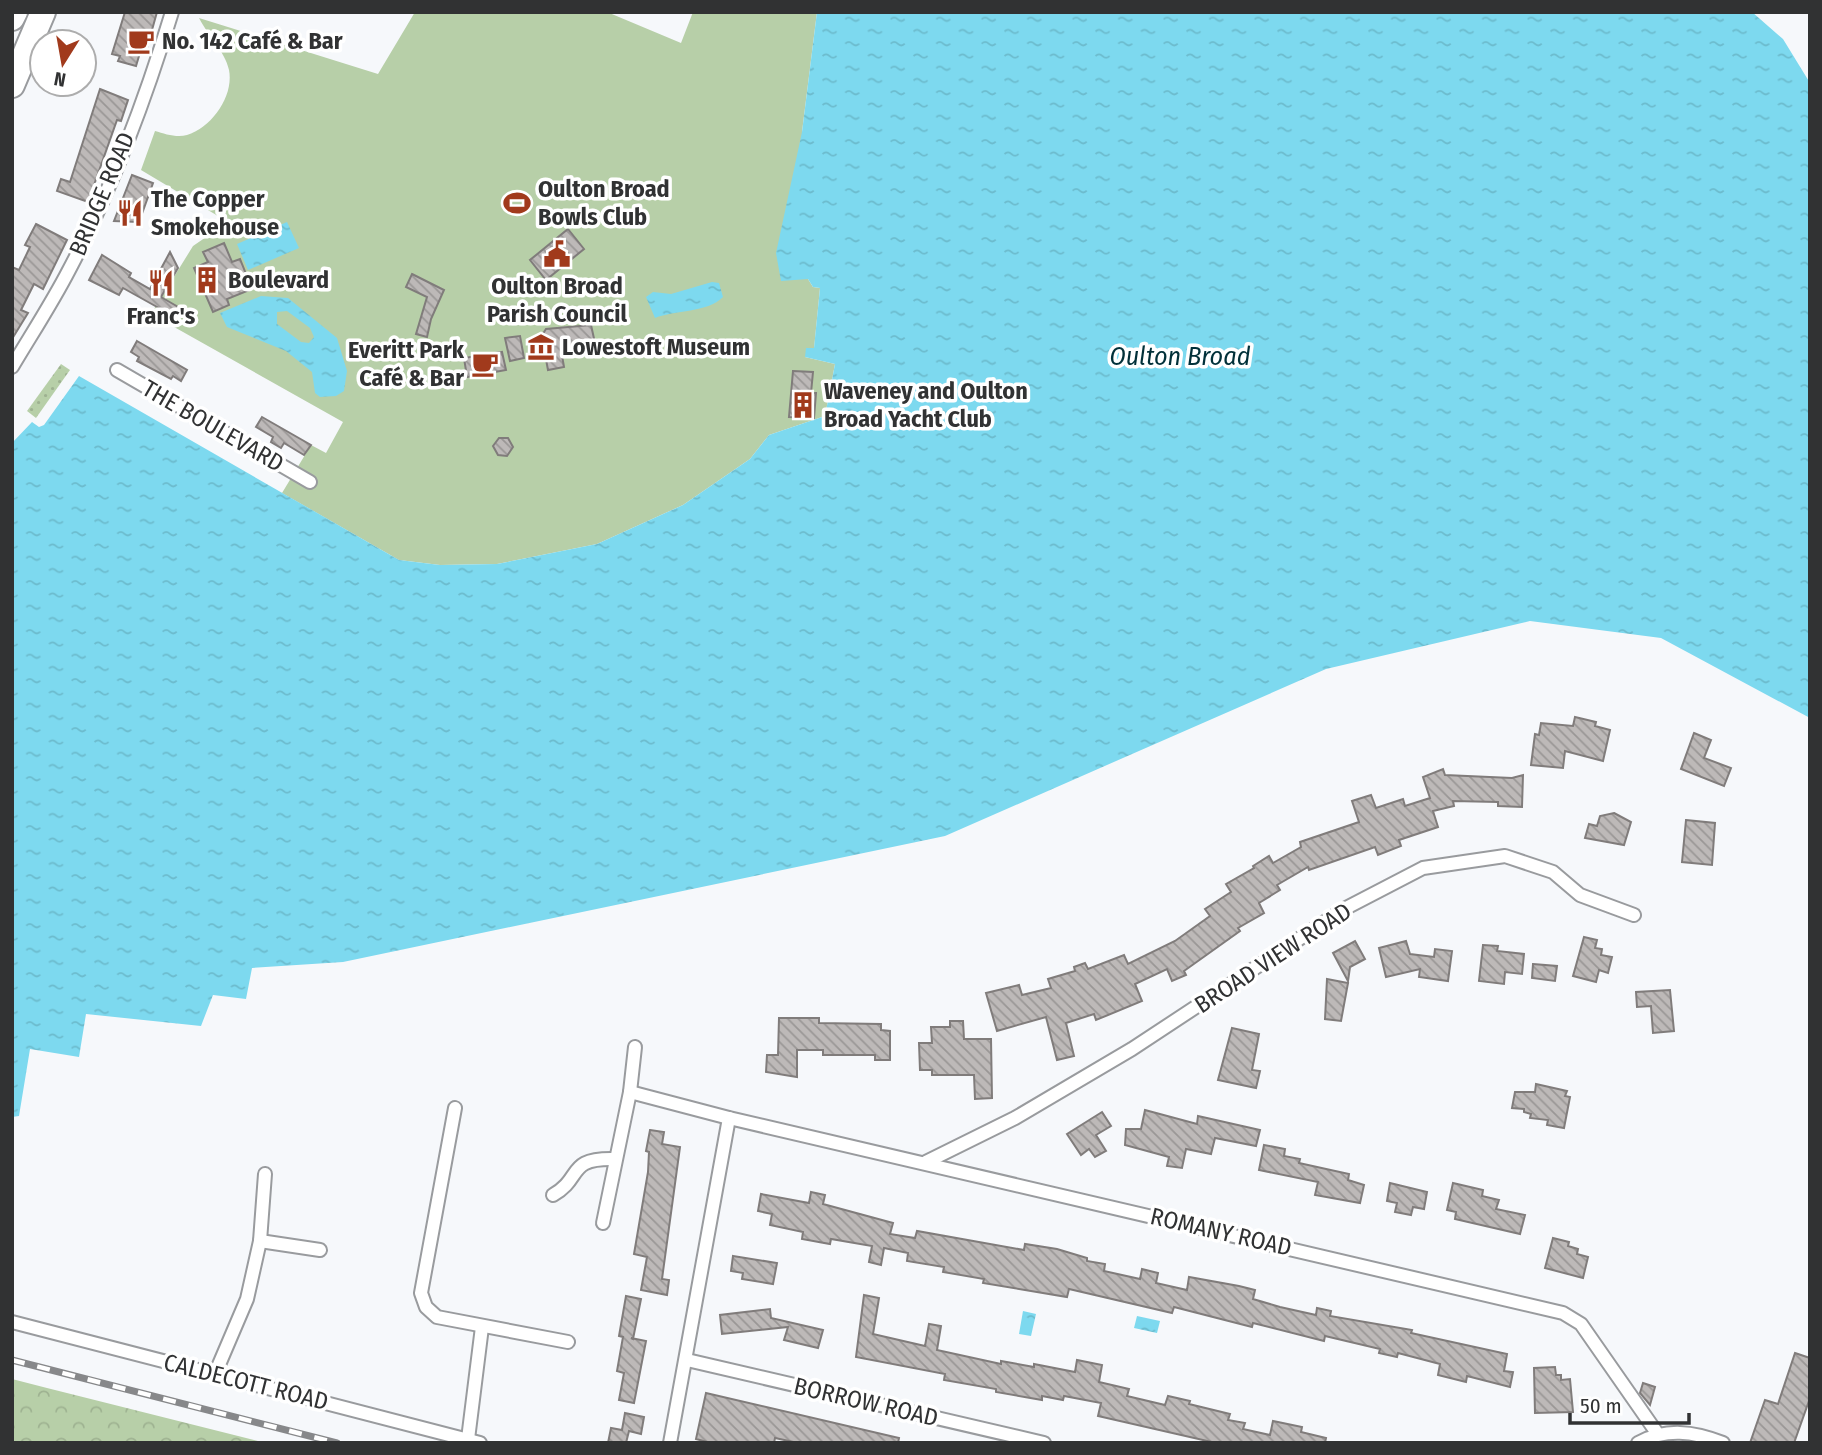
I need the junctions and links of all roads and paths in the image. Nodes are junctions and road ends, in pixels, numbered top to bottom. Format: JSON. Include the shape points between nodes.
{"nodes":[{"id":1,"x":15,"y":12,"type":"edge"},
{"id":2,"x":43,"y":12,"type":"edge"},
{"id":3,"x":172,"y":12,"type":"edge"},
{"id":4,"x":12,"y":18,"type":"edge"},
{"id":5,"x":12,"y":85,"type":"edge"},
{"id":6,"x":12,"y":367,"type":"edge"},
{"id":7,"x":117,"y":370,"type":"dead end"},
{"id":8,"x":310,"y":482,"type":"dead end"},
{"id":9,"x":1634,"y":915,"type":"dead end"},
{"id":10,"x":635,"y":1047,"type":"dead end"},
{"id":11,"x":630,"y":1092,"type":"junction"},
{"id":12,"x":455,"y":1108,"type":"dead end"},
{"id":13,"x":729,"y":1118,"type":"junction"},
{"id":14,"x":614,"y":1158,"type":"junction"},
{"id":15,"x":926,"y":1162,"type":"junction"},
{"id":16,"x":265,"y":1174,"type":"dead end"},
{"id":17,"x":553,"y":1195,"type":"dead end"},
{"id":18,"x":603,"y":1223,"type":"dead end"},
{"id":19,"x":260,"y":1241,"type":"junction"},
{"id":20,"x":320,"y":1250,"type":"dead end"},
{"id":21,"x":12,"y":1322,"type":"edge"},
{"id":22,"x":482,"y":1327,"type":"junction"},
{"id":23,"x":568,"y":1342,"type":"dead end"},
{"id":24,"x":687,"y":1360,"type":"junction"},
{"id":25,"x":215,"y":1374,"type":"junction"},
{"id":26,"x":1657,"y":1433,"type":"junction"},
{"id":27,"x":474,"y":1441,"type":"edge"},
{"id":28,"x":670,"y":1443,"type":"edge"},
{"id":29,"x":1044,"y":1443,"type":"edge"},
{"id":30,"x":1638,"y":1443,"type":"edge"},
{"id":31,"x":1723,"y":1443,"type":"edge"}],
"edges":[{"from":1,"to":4,"type":"highway"},
{"from":2,"to":5,"type":"highway"},
{"from":3,"to":6,"type":"street","name":"BRIDGE ROAD","via":[[99,210]]},
{"from":7,"to":8,"type":"street","name":"THE BOULEVARD"},
{"from":9,"to":15,"type":"street","name":"BROAD VIEW ROAD","via":[[1580,895],[1553,872],[1506,856],[1423,868],[1346,908],[1132,1049],[1014,1118]]},
{"from":10,"to":11,"type":"street"},
{"from":11,"to":13,"type":"street","name":"ROMANY ROAD"},
{"from":11,"to":14,"type":"street"},
{"from":12,"to":22,"type":"street","via":[[421,1293],[426,1307],[437,1317]]},
{"from":13,"to":15,"type":"street","name":"ROMANY ROAD"},
{"from":13,"to":24,"type":"street"},
{"from":14,"to":17,"type":"street","via":[[580,1164],[563,1190]]},
{"from":14,"to":18,"type":"street"},
{"from":15,"to":26,"type":"street","name":"ROMANY ROAD","via":[[1563,1313],[1581,1324]]},
{"from":16,"to":19,"type":"street"},
{"from":19,"to":20,"type":"street"},
{"from":19,"to":25,"type":"street","via":[[247,1299]]},
{"from":21,"to":25,"type":"street","name":"CALDECOTT ROAD"},
{"from":22,"to":23,"type":"street"},
{"from":22,"to":27,"type":"street"},
{"from":24,"to":28,"type":"street"},
{"from":24,"to":29,"type":"street","name":"BORROW ROAD"},
{"from":25,"to":27,"type":"street","name":"CALDECOTT ROAD"},
{"from":26,"to":30,"type":"street"},
{"from":26,"to":31,"type":"street","via":[[1700,1434]]}]}
